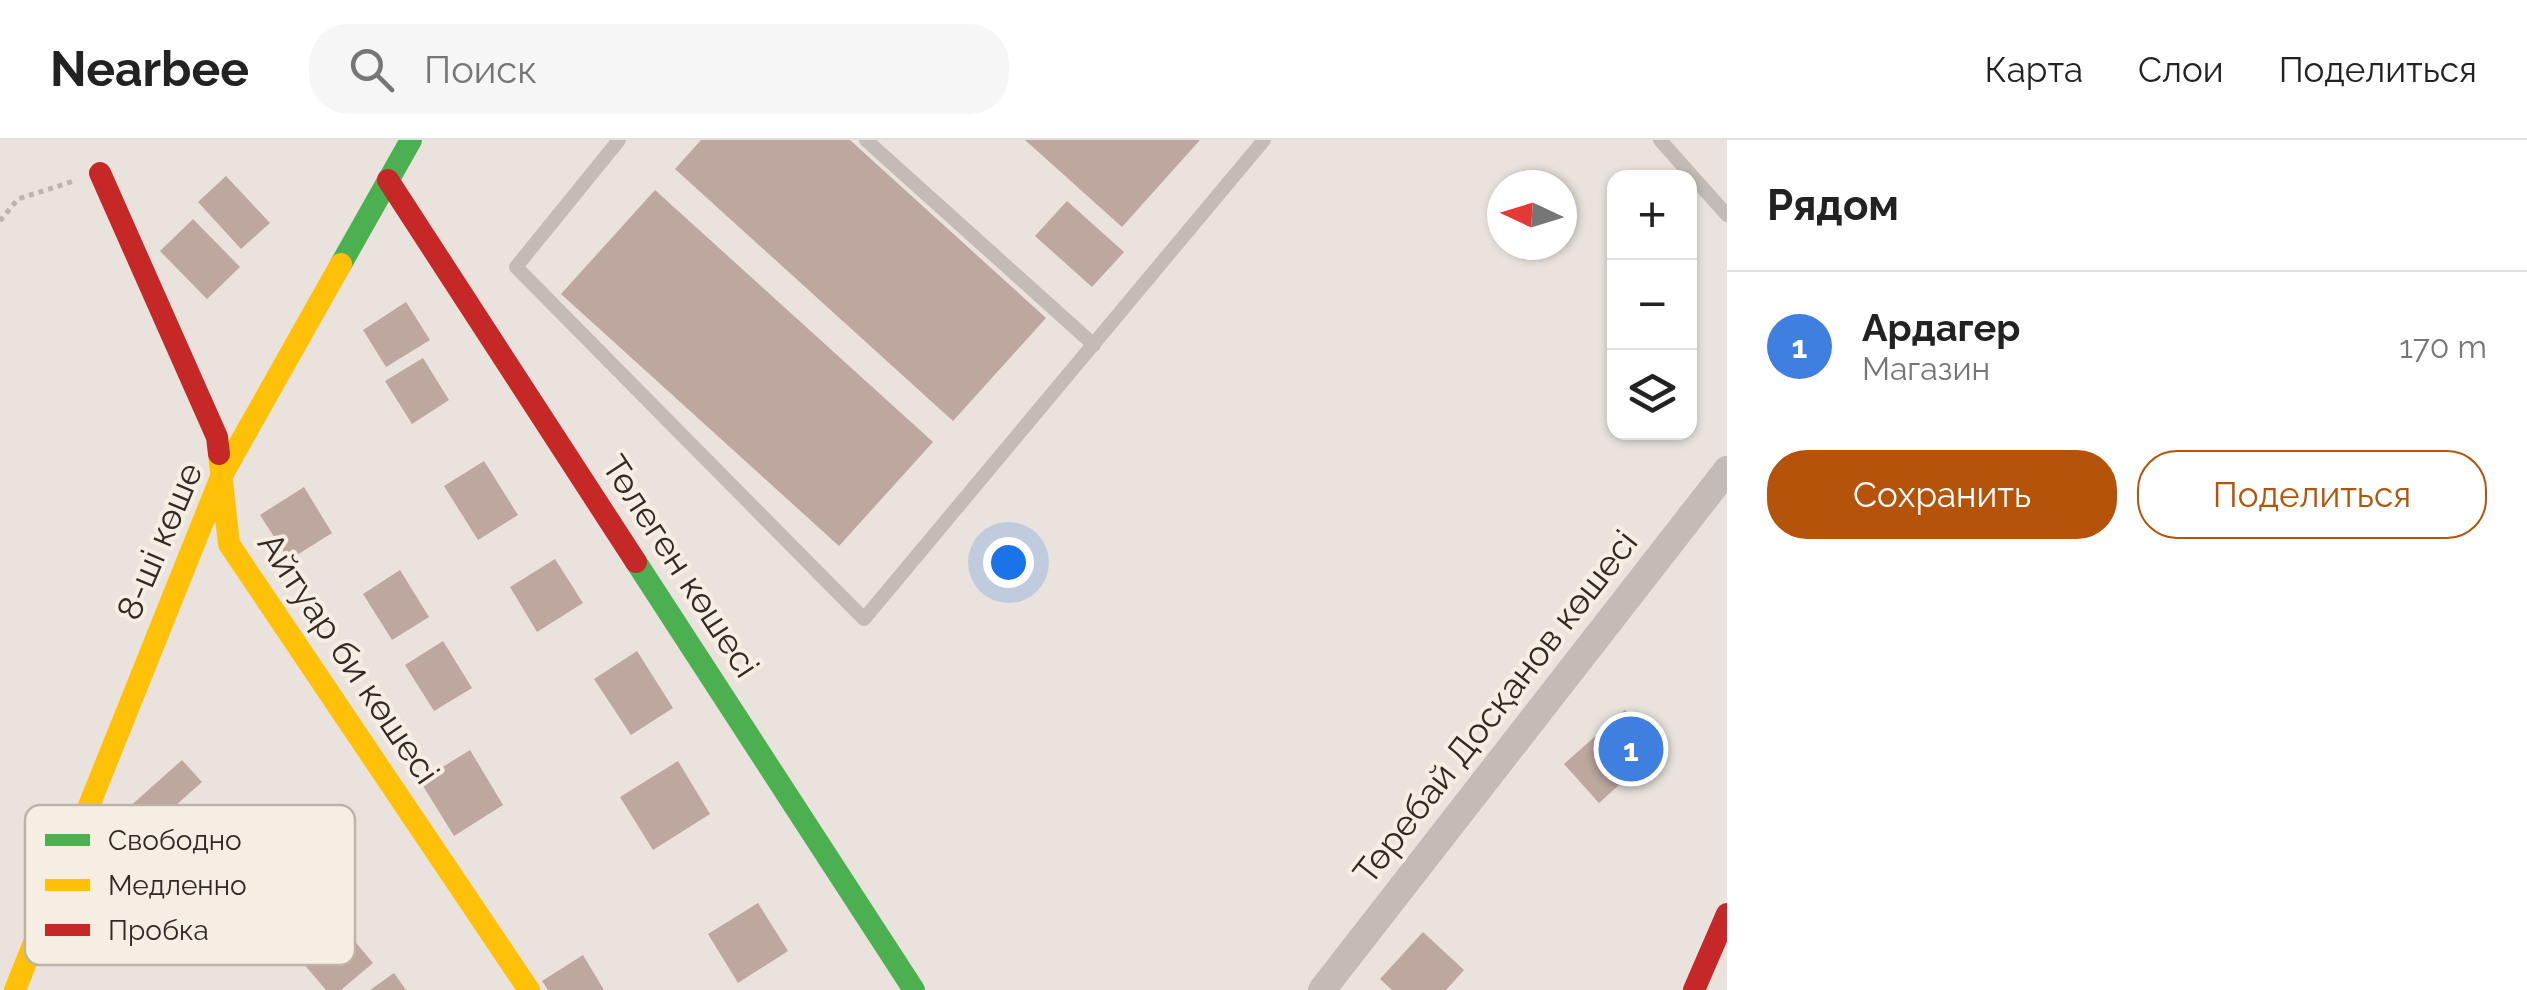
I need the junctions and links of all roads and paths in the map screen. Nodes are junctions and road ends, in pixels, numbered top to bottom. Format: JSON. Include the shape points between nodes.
{"nodes":[{"id":1,"x":411,"y":140,"type":"edge"},
{"id":2,"x":619,"y":140,"type":"edge"},
{"id":3,"x":866,"y":140,"type":"edge"},
{"id":4,"x":1264,"y":140,"type":"edge"},
{"id":5,"x":1660,"y":140,"type":"edge"},
{"id":6,"x":100,"y":173,"type":"joint"},
{"id":7,"x":388,"y":180,"type":"junction"},
{"id":8,"x":1727,"y":215,"type":"edge"},
{"id":9,"x":0,"y":220,"type":"edge"},
{"id":10,"x":1094,"y":346,"type":"junction"},
{"id":11,"x":1727,"y":470,"type":"edge"},
{"id":12,"x":221,"y":477,"type":"junction"},
{"id":13,"x":89,"y":805,"type":"edge"},
{"id":14,"x":1727,"y":914,"type":"edge"},
{"id":15,"x":25,"y":965,"type":"edge"},
{"id":16,"x":15,"y":990,"type":"edge"},
{"id":17,"x":529,"y":990,"type":"edge"},
{"id":18,"x":914,"y":990,"type":"edge"},
{"id":19,"x":1322,"y":990,"type":"edge"},
{"id":20,"x":1694,"y":990,"type":"edge"}],
"edges":[{"from":1,"to":7,"type":"main road","name":"8-шi көше"},
{"from":2,"to":10,"type":"lane","via":[[516,267],[864,619]]},
{"from":3,"to":10,"type":"lane"},
{"from":4,"to":10,"type":"lane"},
{"from":5,"to":8,"type":"lane"},
{"from":6,"to":9,"type":"path","via":[[18,198]]},
{"from":6,"to":12,"type":"main road","name":"Айтуар би көшесі","via":[[216,437]]},
{"from":7,"to":12,"type":"main road","name":"8-шi көше"},
{"from":7,"to":18,"type":"main road","name":"Төлеген көшесі"},
{"from":11,"to":19,"type":"street","name":"Төребай Досқанов көшесі"},
{"from":12,"to":13,"type":"main road","name":"8-шi көше"},
{"from":12,"to":17,"type":"main road","name":"Айтуар би көшесі","via":[[229,544]]},
{"from":14,"to":20,"type":"main road"},
{"from":15,"to":16,"type":"main road","name":"8-шi көше"}]}
